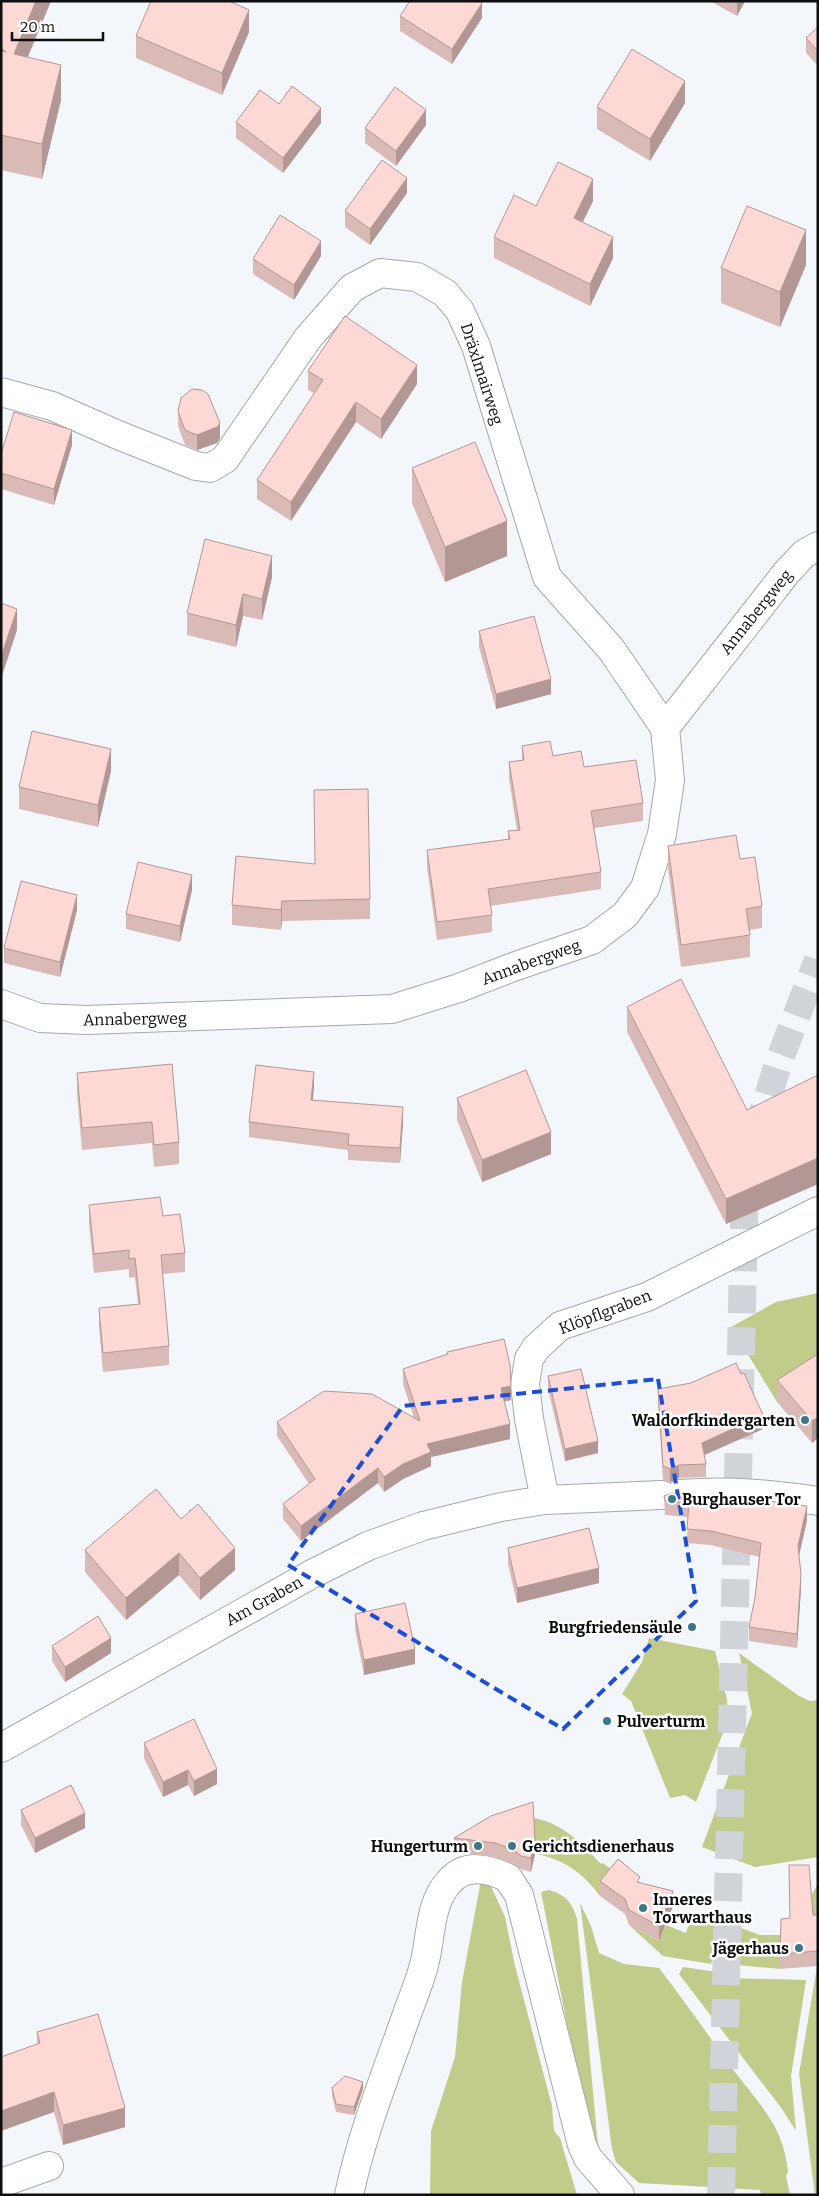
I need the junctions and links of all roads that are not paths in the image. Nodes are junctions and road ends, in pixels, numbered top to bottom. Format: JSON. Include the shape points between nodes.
{"nodes":[{"id":1,"x":1,"y":392,"type":"edge"},
{"id":2,"x":818,"y":546,"type":"edge"},
{"id":3,"x":665,"y":728,"type":"junction"},
{"id":4,"x":1,"y":1004,"type":"edge"},
{"id":5,"x":818,"y":1211,"type":"edge"},
{"id":6,"x":544,"y":1500,"type":"junction"},
{"id":7,"x":818,"y":1501,"type":"edge"},
{"id":8,"x":1,"y":1748,"type":"edge"},
{"id":9,"x":48,"y":2166,"type":"dead end"},
{"id":10,"x":1,"y":2183,"type":"edge"},
{"id":11,"x":349,"y":2195,"type":"edge"},
{"id":12,"x":620,"y":2195,"type":"edge"}],
"edges":[{"from":1,"to":3,"type":"street","name":"Dräxlmairweg","via":[[52,406],[196,466],[210,468],[225,459],[308,338],[352,288],[380,273],[417,277],[444,293],[460,310],[476,346],[546,577],[611,649]]},
{"from":2,"to":3,"type":"street","name":"Annabergweg","via":[[804,554],[787,572]]},
{"from":3,"to":4,"type":"street","name":"Annabergweg","via":[[670,780],[662,834],[645,888],[625,914],[592,940],[392,1009],[86,1020],[40,1018]]},
{"from":5,"to":6,"type":"street","name":"Klöpflgraben","via":[[647,1297],[560,1326],[536,1348],[529,1359],[526,1384]]},
{"from":6,"to":7,"type":"street","name":"Am Graben","via":[[718,1491]]},
{"from":6,"to":8,"type":"street","name":"Am Graben","via":[[501,1506],[423,1526],[368,1546]]},
{"from":9,"to":10,"type":"street"},
{"from":11,"to":12,"type":"street","via":[[364,2133],[425,1962],[436,1902],[454,1877],[475,1868],[508,1878],[519,1895],[582,2145],[588,2158]]}]}
